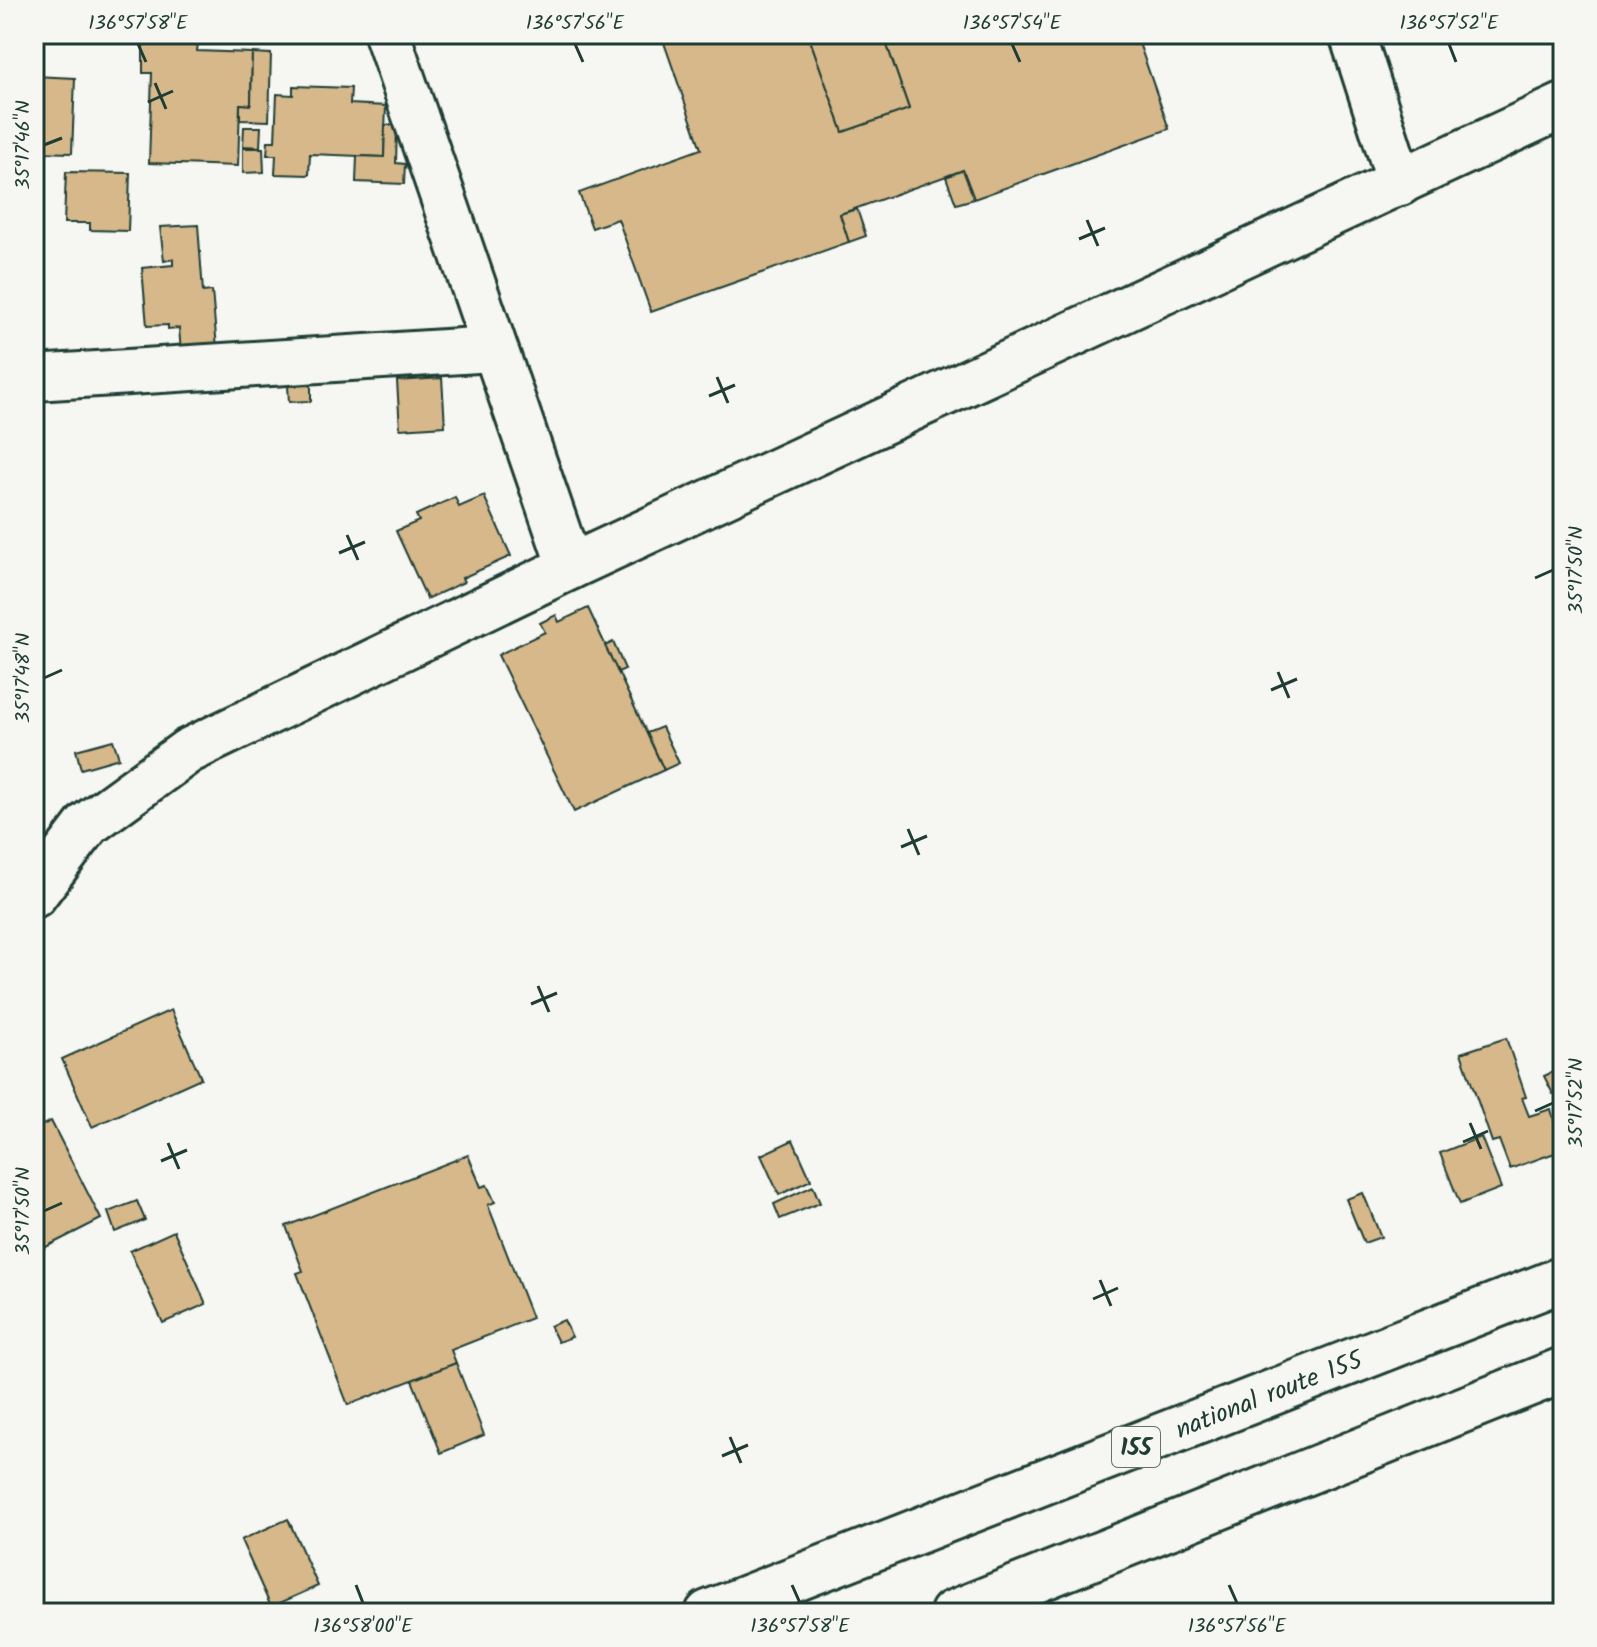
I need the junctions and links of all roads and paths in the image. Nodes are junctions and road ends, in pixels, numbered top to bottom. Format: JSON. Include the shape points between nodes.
{"nodes":[{"id":1,"x":387,"y":34,"type":"edge"},
{"id":2,"x":1352,"y":34,"type":"edge"},
{"id":3,"x":1563,"y":106,"type":"edge"},
{"id":4,"x":1400,"y":183,"type":"junction"},
{"id":5,"x":493,"y":349,"type":"junction"},
{"id":6,"x":34,"y":378,"type":"edge"},
{"id":7,"x":570,"y":567,"type":"junction"},
{"id":8,"x":34,"y":895,"type":"edge"},
{"id":9,"x":1563,"y":1279,"type":"edge"},
{"id":10,"x":1563,"y":1370,"type":"edge"},
{"id":11,"x":708,"y":1613,"type":"edge"},
{"id":12,"x":953,"y":1613,"type":"edge"}],
"edges":[{"from":1,"to":5,"type":"main road"},
{"from":2,"to":4,"type":"main road"},
{"from":3,"to":4,"type":"main road"},
{"from":4,"to":7,"type":"main road"},
{"from":5,"to":6,"type":"main road"},
{"from":5,"to":7,"type":"main road"},
{"from":7,"to":8,"type":"main road","via":[[188,751],[88,824]]},
{"from":9,"to":11,"type":"main road","name":"national route 155","number":"155"},
{"from":10,"to":12,"type":"main road"}]}
